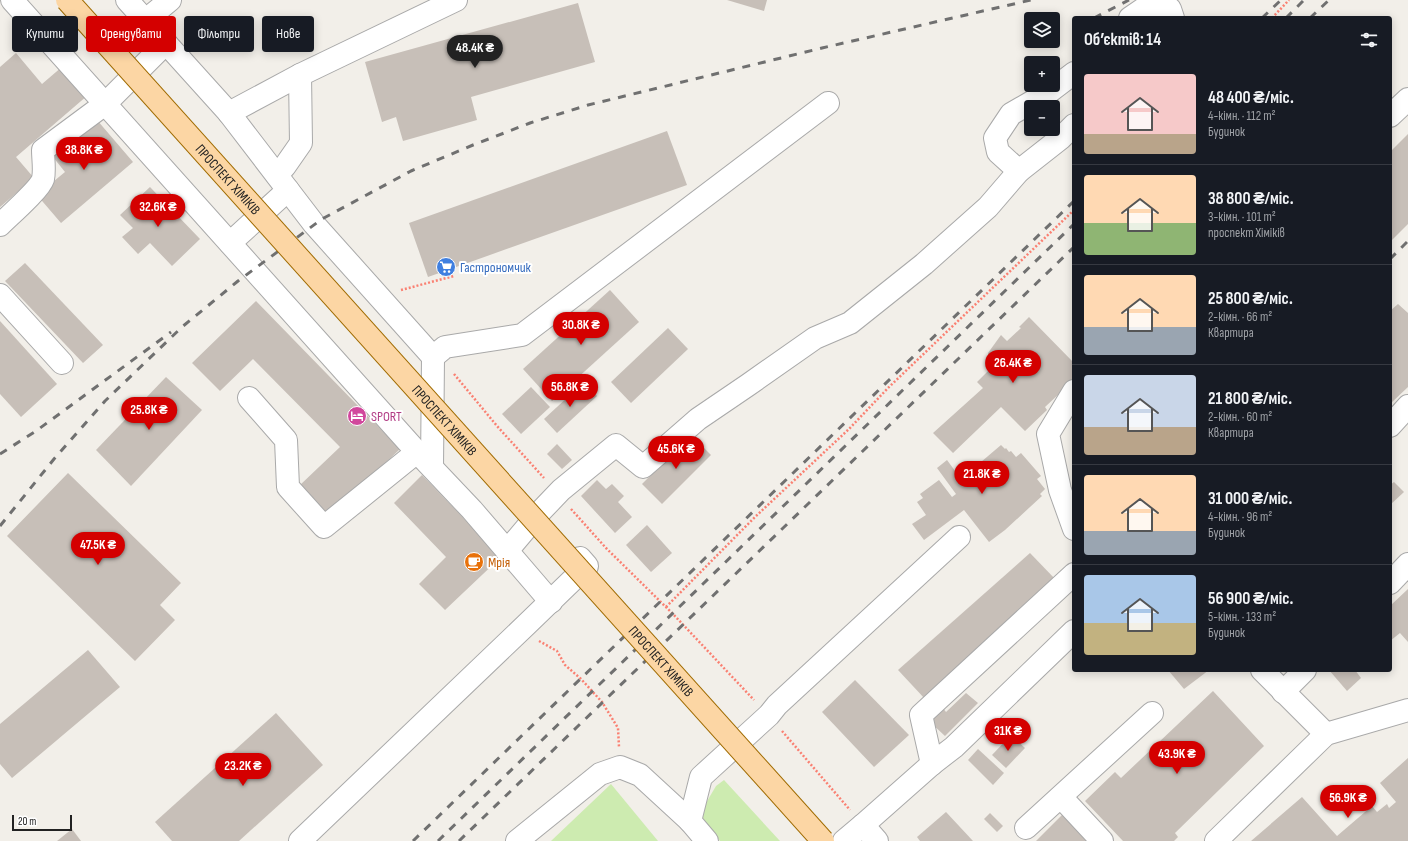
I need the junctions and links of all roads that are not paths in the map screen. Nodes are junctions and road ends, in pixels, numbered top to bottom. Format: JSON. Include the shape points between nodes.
{"nodes":[{"id":1,"x":12,"y":0,"type":"edge"},
{"id":2,"x":67,"y":0,"type":"edge"},
{"id":3,"x":127,"y":0,"type":"edge"},
{"id":4,"x":170,"y":0,"type":"edge"},
{"id":5,"x":456,"y":0,"type":"edge"},
{"id":6,"x":142,"y":16,"type":"edge"},
{"id":7,"x":151,"y":16,"type":"edge"},
{"id":8,"x":1133,"y":16,"type":"edge"},
{"id":9,"x":1172,"y":16,"type":"edge"},
{"id":10,"x":157,"y":52,"type":"edge"},
{"id":11,"x":174,"y":52,"type":"edge"},
{"id":12,"x":300,"y":75,"type":"junction"},
{"id":13,"x":1072,"y":75,"type":"edge"},
{"id":14,"x":1408,"y":99,"type":"edge"},
{"id":15,"x":828,"y":103,"type":"dead end"},
{"id":16,"x":105,"y":104,"type":"junction"},
{"id":17,"x":229,"y":113,"type":"junction"},
{"id":18,"x":1392,"y":114,"type":"edge"},
{"id":19,"x":1072,"y":127,"type":"edge"},
{"id":20,"x":1019,"y":171,"type":"junction"},
{"id":21,"x":282,"y":182,"type":"junction"},
{"id":22,"x":0,"y":225,"type":"edge"},
{"id":23,"x":230,"y":243,"type":"junction"},
{"id":24,"x":0,"y":295,"type":"edge"},
{"id":25,"x":435,"y":355,"type":"junction"},
{"id":26,"x":62,"y":363,"type":"dead end"},
{"id":27,"x":432,"y":394,"type":"junction"},
{"id":28,"x":1072,"y":394,"type":"edge"},
{"id":29,"x":249,"y":398,"type":"dead end"},
{"id":30,"x":1408,"y":406,"type":"edge"},
{"id":31,"x":1392,"y":424,"type":"edge"},
{"id":32,"x":424,"y":459,"type":"junction"},
{"id":33,"x":539,"y":513,"type":"junction"},
{"id":34,"x":1072,"y":523,"type":"edge"},
{"id":35,"x":959,"y":537,"type":"dead end"},
{"id":36,"x":507,"y":551,"type":"junction"},
{"id":37,"x":1408,"y":564,"type":"edge"},
{"id":38,"x":1072,"y":576,"type":"edge"},
{"id":39,"x":1392,"y":581,"type":"edge"},
{"id":40,"x":551,"y":602,"type":"junction"},
{"id":41,"x":1072,"y":632,"type":"edge"},
{"id":42,"x":1264,"y":672,"type":"edge"},
{"id":43,"x":1302,"y":672,"type":"edge"},
{"id":44,"x":1284,"y":692,"type":"junction"},
{"id":45,"x":1408,"y":710,"type":"edge"},
{"id":46,"x":1152,"y":713,"type":"dead end"},
{"id":47,"x":1326,"y":734,"type":"junction"},
{"id":48,"x":932,"y":764,"type":"junction"},
{"id":49,"x":1061,"y":797,"type":"junction"},
{"id":50,"x":690,"y":821,"type":"junction"},
{"id":51,"x":1026,"y":828,"type":"dead end"},
{"id":52,"x":870,"y":833,"type":"edge"},
{"id":53,"x":300,"y":841,"type":"edge"},
{"id":54,"x":517,"y":841,"type":"edge"},
{"id":55,"x":708,"y":841,"type":"edge"},
{"id":56,"x":823,"y":841,"type":"edge"},
{"id":57,"x":844,"y":841,"type":"edge"},
{"id":58,"x":1102,"y":841,"type":"edge"},
{"id":59,"x":1216,"y":841,"type":"edge"}],
"edges":[{"from":1,"to":16,"type":"street"},
{"from":2,"to":56,"type":"main road","name":"ПРОСПЕКТ ХІМІКІВ","bridge":true},
{"from":3,"to":6,"type":"street"},
{"from":4,"to":7,"type":"street"},
{"from":5,"to":12,"type":"street"},
{"from":8,"to":9,"type":"street","via":[[1149,5],[1170,8]]},
{"from":10,"to":16,"type":"street"},
{"from":11,"to":17,"type":"street"},
{"from":12,"to":17,"type":"street"},
{"from":12,"to":21,"type":"street","via":[[300,143],[285,166]]},
{"from":13,"to":20,"type":"street","via":[[1049,92],[1011,114],[995,138],[998,152]]},
{"from":14,"to":18,"type":"street"},
{"from":15,"to":25,"type":"street","via":[[522,335],[444,347]]},
{"from":16,"to":22,"type":"street","via":[[43,150],[42,180]]},
{"from":16,"to":23,"type":"street"},
{"from":17,"to":21,"type":"street"},
{"from":19,"to":20,"type":"street"},
{"from":20,"to":33,"type":"street","via":[[988,207],[930,259],[850,323],[815,338],[698,419],[643,467],[616,445],[558,493]]},
{"from":21,"to":23,"type":"street"},
{"from":21,"to":25,"type":"street","via":[[314,224]]},
{"from":23,"to":32,"type":"street"},
{"from":24,"to":26,"type":"street"},
{"from":25,"to":27,"type":"street"},
{"from":27,"to":32,"type":"street"},
{"from":27,"to":33,"type":"street"},
{"from":28,"to":34,"type":"street","via":[[1048,434],[1060,490]]},
{"from":29,"to":32,"type":"street","via":[[286,440],[288,487],[324,527]]},
{"from":30,"to":31,"type":"street"},
{"from":32,"to":36,"type":"street"},
{"from":33,"to":36,"type":"street"},
{"from":33,"to":40,"type":"street","via":[[587,566]]},
{"from":35,"to":50,"type":"street","via":[[702,777]]},
{"from":36,"to":40,"type":"street"},
{"from":37,"to":39,"type":"street"},
{"from":38,"to":48,"type":"street","via":[[921,715]]},
{"from":40,"to":53,"type":"street"},
{"from":41,"to":48,"type":"street","via":[[954,747]]},
{"from":42,"to":44,"type":"street"},
{"from":43,"to":44,"type":"street"},
{"from":44,"to":47,"type":"street"},
{"from":45,"to":47,"type":"street"},
{"from":46,"to":49,"type":"street"},
{"from":47,"to":59,"type":"street"},
{"from":48,"to":52,"type":"street"},
{"from":49,"to":51,"type":"street"},
{"from":49,"to":58,"type":"street"},
{"from":50,"to":54,"type":"street","via":[[640,775],[620,767],[600,774]]},
{"from":50,"to":55,"type":"street"},
{"from":52,"to":57,"type":"street"}]}
